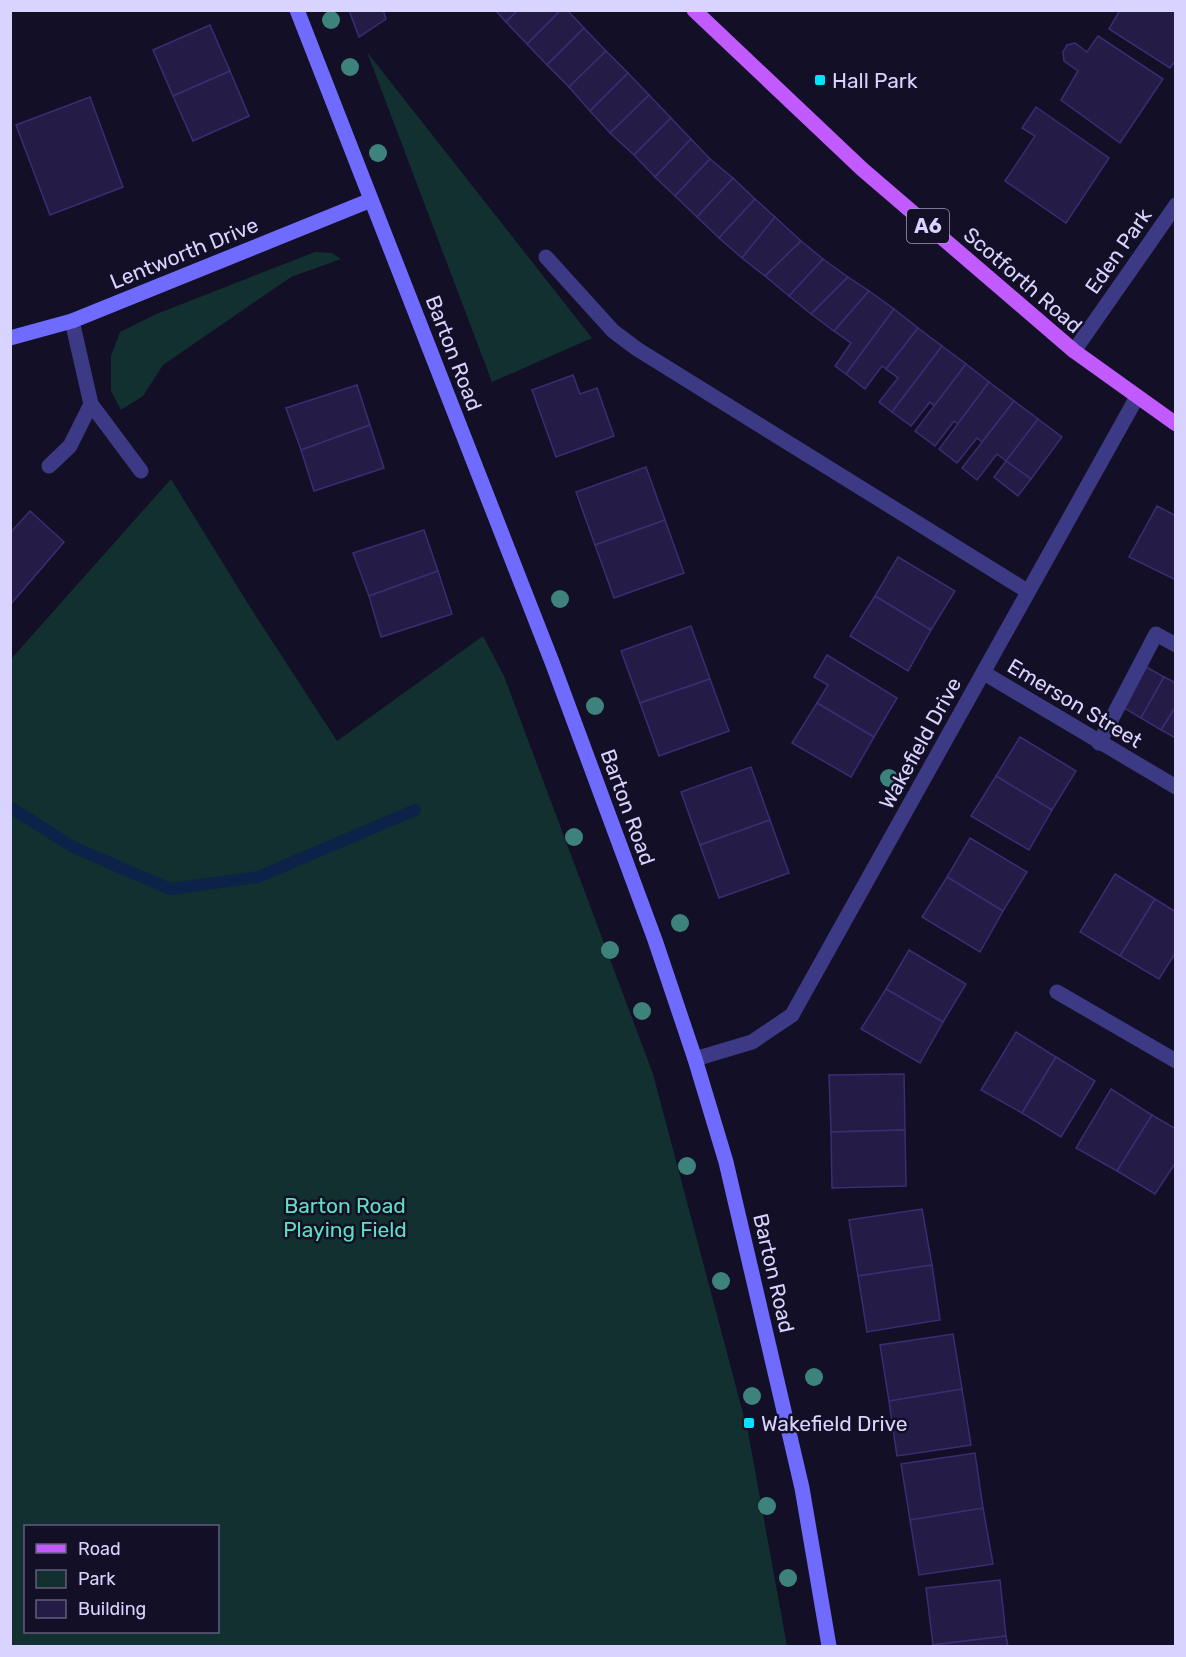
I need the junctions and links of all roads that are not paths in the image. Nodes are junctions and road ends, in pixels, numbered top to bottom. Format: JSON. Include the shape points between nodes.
{"nodes":[{"id":1,"x":297,"y":10,"type":"edge"},
{"id":2,"x":694,"y":10,"type":"edge"},
{"id":3,"x":371,"y":200,"type":"junction"},
{"id":4,"x":1176,"y":205,"type":"edge"},
{"id":5,"x":546,"y":257,"type":"dead end"},
{"id":6,"x":72,"y":321,"type":"junction"},
{"id":7,"x":10,"y":338,"type":"edge"},
{"id":8,"x":1074,"y":351,"type":"junction"},
{"id":9,"x":1137,"y":398,"type":"junction"},
{"id":10,"x":91,"y":405,"type":"junction"},
{"id":11,"x":1176,"y":424,"type":"edge"},
{"id":12,"x":49,"y":466,"type":"dead end"},
{"id":13,"x":141,"y":471,"type":"dead end"},
{"id":14,"x":1027,"y":591,"type":"junction"},
{"id":15,"x":1176,"y":645,"type":"edge"},
{"id":16,"x":984,"y":673,"type":"junction"},
{"id":17,"x":1099,"y":743,"type":"junction"},
{"id":18,"x":1176,"y":787,"type":"edge"},
{"id":19,"x":1058,"y":992,"type":"dead end"},
{"id":20,"x":695,"y":1059,"type":"junction"},
{"id":21,"x":1176,"y":1061,"type":"edge"},
{"id":22,"x":829,"y":1647,"type":"edge"}],
"edges":[{"from":1,"to":3,"type":"street","name":"Barton Road"},
{"from":2,"to":8,"type":"main road","name":"Scotforth Road","number":"A6","via":[[862,169]]},
{"from":3,"to":6,"type":"street","name":"Lentworth Drive"},
{"from":3,"to":20,"type":"street","name":"Barton Road","via":[[552,662]]},
{"from":4,"to":8,"type":"street","name":"Eden Park"},
{"from":5,"to":14,"type":"street","via":[[613,331],[637,349]]},
{"from":6,"to":7,"type":"street","name":"Lentworth Drive"},
{"from":6,"to":10,"type":"street"},
{"from":8,"to":9,"type":"main road","name":"Scotforth Road","number":"A6"},
{"from":9,"to":11,"type":"main road","name":"Scotforth Road","number":"A6"},
{"from":9,"to":14,"type":"street","name":"Wakefield Drive"},
{"from":10,"to":12,"type":"street","via":[[70,447]]},
{"from":10,"to":13,"type":"street"},
{"from":14,"to":16,"type":"street","name":"Wakefield Drive"},
{"from":15,"to":17,"type":"street","via":[[1156,634]]},
{"from":16,"to":17,"type":"street","name":"Emerson Street"},
{"from":16,"to":20,"type":"street","name":"Wakefield Drive","via":[[792,1015],[752,1042]]},
{"from":17,"to":18,"type":"street","name":"Emerson Street"},
{"from":19,"to":21,"type":"street"},
{"from":20,"to":22,"type":"street","name":"Barton Road","via":[[726,1162],[799,1478]]}]}
